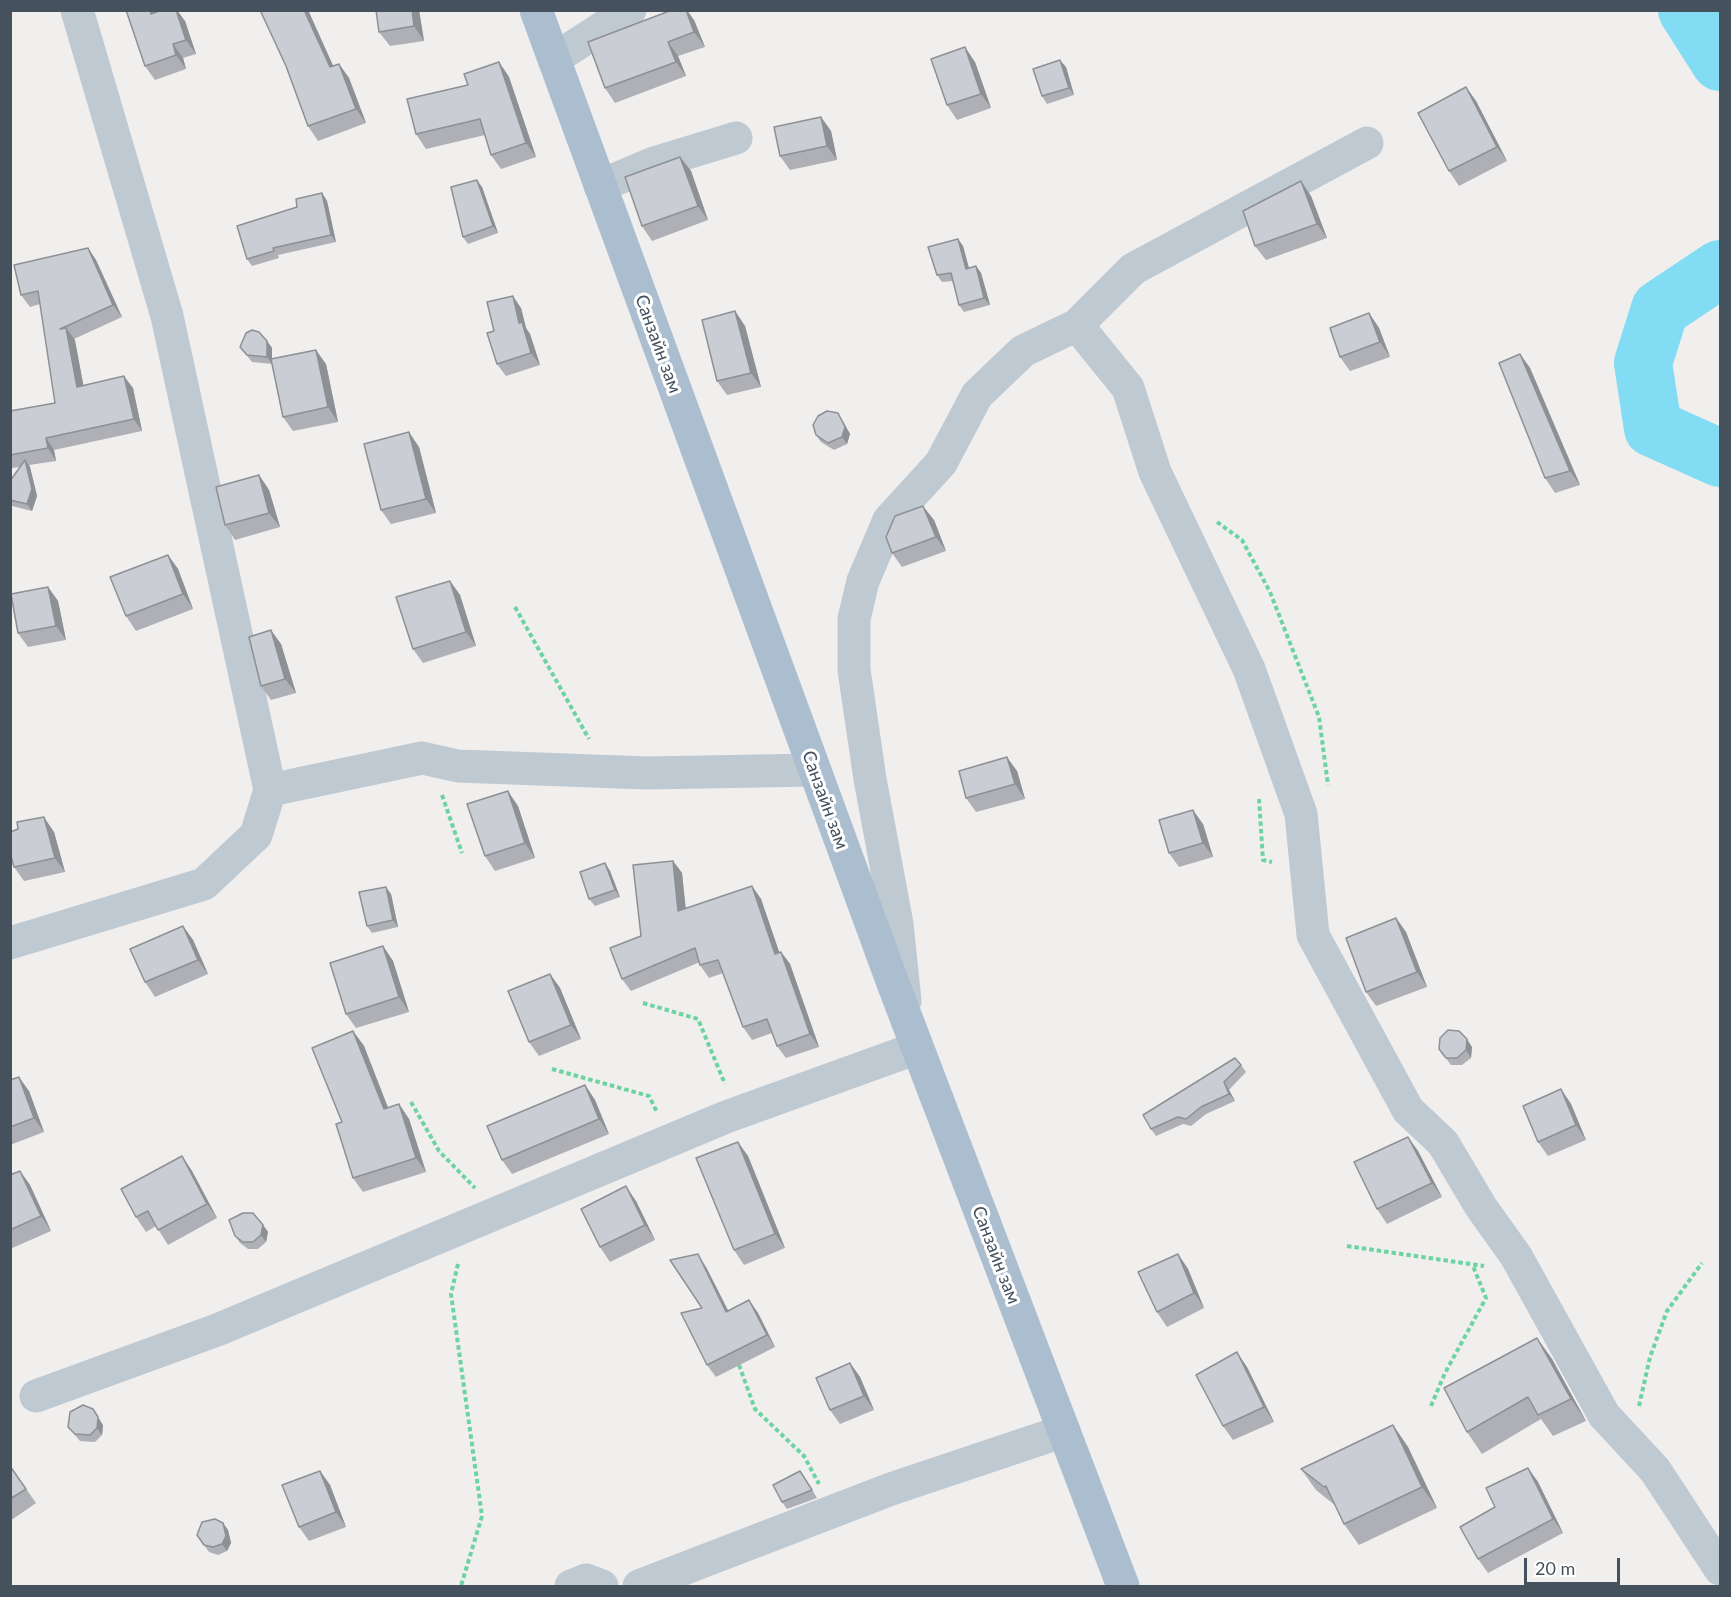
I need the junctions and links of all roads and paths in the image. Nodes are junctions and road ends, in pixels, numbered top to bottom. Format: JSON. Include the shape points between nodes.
{"nodes":[{"id":1,"x":77,"y":10,"type":"edge"},
{"id":2,"x":536,"y":10,"type":"edge"},
{"id":3,"x":630,"y":10,"type":"edge"},
{"id":4,"x":554,"y":59,"type":"junction"},
{"id":5,"x":736,"y":138,"type":"dead end"},
{"id":6,"x":1367,"y":143,"type":"dead end"},
{"id":7,"x":600,"y":186,"type":"junction"},
{"id":8,"x":1077,"y":325,"type":"junction"},
{"id":9,"x":515,"y":607,"type":"dead end"},
{"id":10,"x":430,"y":760,"type":"junction"},
{"id":11,"x":814,"y":770,"type":"junction"},
{"id":12,"x":606,"y":772,"type":"junction"},
{"id":13,"x":270,"y":790,"type":"junction"},
{"id":14,"x":462,"y":853,"type":"dead end"},
{"id":15,"x":10,"y":943,"type":"edge"},
{"id":16,"x":643,"y":1003,"type":"dead end"},
{"id":17,"x":904,"y":1015,"type":"junction"},
{"id":18,"x":917,"y":1048,"type":"junction"},
{"id":19,"x":552,"y":1069,"type":"dead end"},
{"id":20,"x":411,"y":1102,"type":"dead end"},
{"id":21,"x":736,"y":1113,"type":"junction"},
{"id":22,"x":671,"y":1140,"type":"junction"},
{"id":23,"x":498,"y":1212,"type":"junction"},
{"id":24,"x":468,"y":1225,"type":"junction"},
{"id":25,"x":1347,"y":1246,"type":"dead end"},
{"id":26,"x":1516,"y":1256,"type":"junction"},
{"id":27,"x":1702,"y":1263,"type":"dead end"},
{"id":28,"x":1473,"y":1266,"type":"junction"},
{"id":29,"x":739,"y":1365,"type":"edge"},
{"id":30,"x":36,"y":1396,"type":"dead end"},
{"id":31,"x":1431,"y":1406,"type":"dead end"},
{"id":32,"x":1064,"y":1431,"type":"junction"},
{"id":33,"x":1632,"y":1445,"type":"junction"},
{"id":34,"x":833,"y":1512,"type":"junction"},
{"id":35,"x":1720,"y":1569,"type":"edge"},
{"id":36,"x":461,"y":1587,"type":"edge"},
{"id":37,"x":570,"y":1587,"type":"edge"},
{"id":38,"x":602,"y":1587,"type":"edge"},
{"id":39,"x":639,"y":1587,"type":"edge"},
{"id":40,"x":1123,"y":1587,"type":"edge"}],
"edges":[{"from":1,"to":13,"type":"street","via":[[167,316]]},
{"from":2,"to":4,"type":"main road","name":"Санзайн зам"},
{"from":3,"to":4,"type":"street"},
{"from":4,"to":7,"type":"main road","name":"Санзайн зам"},
{"from":5,"to":7,"type":"street","via":[[654,163]]},
{"from":6,"to":8,"type":"street","via":[[1133,269]]},
{"from":7,"to":11,"type":"main road","name":"Санзайн зам"},
{"from":8,"to":17,"type":"street","via":[[1023,351],[976,395],[941,463],[889,520],[863,581],[854,619],[854,670],[897,924],[905,986]]},
{"from":8,"to":26,"type":"street","via":[[1128,388],[1155,472],[1249,669],[1301,814],[1313,935],[1408,1110],[1443,1143]]},
{"from":9,"to":12,"type":"path"},
{"from":10,"to":12,"type":"street","via":[[458,766]]},
{"from":10,"to":13,"type":"street","via":[[422,758]]},
{"from":10,"to":14,"type":"path"},
{"from":11,"to":12,"type":"street"},
{"from":11,"to":17,"type":"main road","name":"Санзайн зам"},
{"from":13,"to":15,"type":"street","via":[[256,835],[204,884]]},
{"from":16,"to":21,"type":"path","via":[[698,1019]]},
{"from":17,"to":18,"type":"main road","name":"Санзайн зам"},
{"from":18,"to":21,"type":"street"},
{"from":18,"to":32,"type":"main road","name":"Санзайн зам"},
{"from":19,"to":22,"type":"path","via":[[649,1096]]},
{"from":20,"to":23,"type":"path","via":[[439,1151]]},
{"from":21,"to":22,"type":"street"},
{"from":22,"to":23,"type":"street"},
{"from":23,"to":24,"type":"street"},
{"from":24,"to":30,"type":"street","via":[[217,1330]]},
{"from":24,"to":36,"type":"path","via":[[451,1294],[482,1516]]},
{"from":25,"to":28,"type":"path"},
{"from":26,"to":28,"type":"path","via":[[1493,1267]]},
{"from":26,"to":33,"type":"street","via":[[1604,1415]]},
{"from":27,"to":33,"type":"path","via":[[1667,1311],[1653,1348]]},
{"from":28,"to":31,"type":"path","via":[[1486,1298]]},
{"from":29,"to":34,"type":"path","via":[[755,1409],[804,1456]]},
{"from":32,"to":34,"type":"street"},
{"from":32,"to":40,"type":"main road","name":"Санзайн зам"},
{"from":33,"to":35,"type":"street","via":[[1655,1470]]},
{"from":34,"to":39,"type":"street"},
{"from":37,"to":38,"type":"street","via":[[586,1580]]}]}
